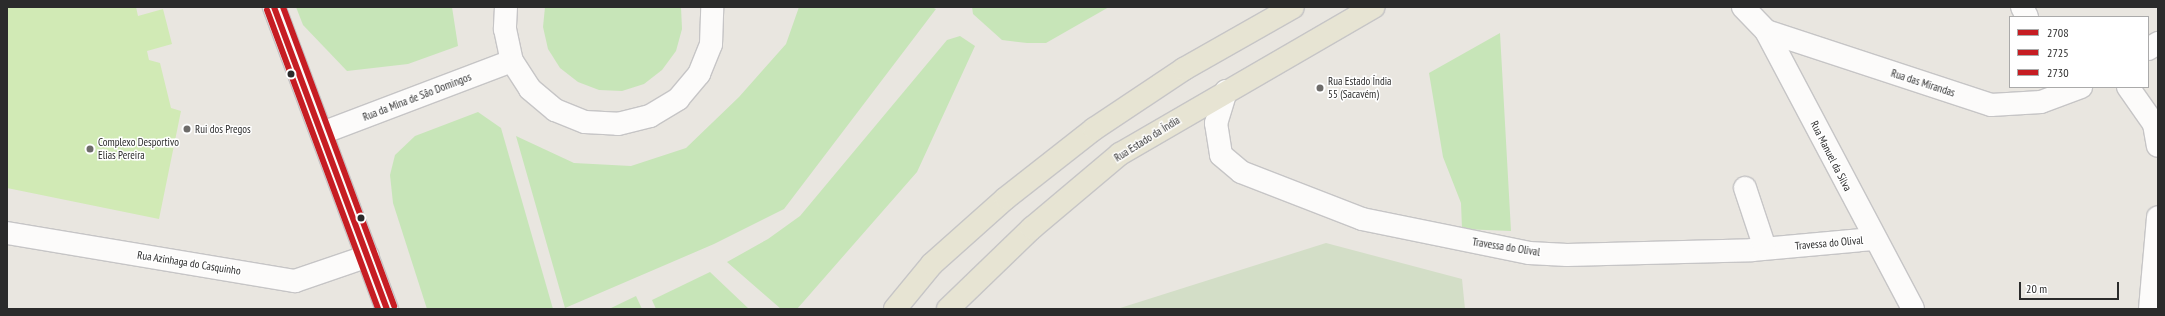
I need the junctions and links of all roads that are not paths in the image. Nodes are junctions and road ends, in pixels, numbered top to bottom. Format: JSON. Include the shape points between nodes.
{"nodes":[{"id":1,"x":274,"y":7,"type":"edge"},
{"id":2,"x":506,"y":7,"type":"edge"},
{"id":3,"x":712,"y":7,"type":"edge"},
{"id":4,"x":1293,"y":7,"type":"edge"},
{"id":5,"x":1374,"y":7,"type":"edge"},
{"id":6,"x":1743,"y":7,"type":"edge"},
{"id":7,"x":2022,"y":7,"type":"edge"},
{"id":8,"x":2026,"y":16,"type":"edge"},
{"id":9,"x":1766,"y":31,"type":"junction"},
{"id":10,"x":2158,"y":43,"type":"edge"},
{"id":11,"x":2149,"y":48,"type":"edge"},
{"id":12,"x":512,"y":61,"type":"junction"},
{"id":13,"x":2078,"y":88,"type":"edge"},
{"id":14,"x":2129,"y":88,"type":"edge"},
{"id":15,"x":1226,"y":91,"type":"junction"},
{"id":16,"x":322,"y":132,"type":"junction"},
{"id":17,"x":2158,"y":146,"type":"edge"},
{"id":18,"x":1745,"y":188,"type":"dead end"},
{"id":19,"x":2158,"y":217,"type":"edge"},
{"id":20,"x":7,"y":233,"type":"edge"},
{"id":21,"x":1874,"y":239,"type":"junction"},
{"id":22,"x":1765,"y":248,"type":"junction"},
{"id":23,"x":368,"y":256,"type":"junction"},
{"id":24,"x":387,"y":309,"type":"edge"},
{"id":25,"x":895,"y":309,"type":"edge"},
{"id":26,"x":948,"y":309,"type":"edge"},
{"id":27,"x":1913,"y":309,"type":"edge"},
{"id":28,"x":2150,"y":309,"type":"edge"}],
"edges":[{"from":1,"to":16,"type":"street"},
{"from":2,"to":12,"type":"street","via":[[505,29]]},
{"from":3,"to":12,"type":"street","via":[[711,44],[699,74],[678,99],[650,116],[618,124],[585,122],[555,110],[530,89]]},
{"from":4,"to":25,"type":"main road","via":[[1184,69],[1094,128],[1006,198],[932,264]]},
{"from":5,"to":15,"type":"main road","name":"Rua Estado da Índia"},
{"from":6,"to":9,"type":"street","name":"Rua Manuel da Silva"},
{"from":7,"to":8,"type":"street"},
{"from":9,"to":13,"type":"street","name":"Rua das Mirandas","via":[[1991,105],[2041,102]]},
{"from":9,"to":21,"type":"street","name":"Rua Manuel da Silva"},
{"from":10,"to":11,"type":"street"},
{"from":12,"to":16,"type":"street","name":"Rua da Mina de São Domingos"},
{"from":14,"to":17,"type":"street","via":[[2154,124]]},
{"from":15,"to":22,"type":"street","name":"Travessa do Olival","via":[[1216,123],[1221,155],[1241,172],[1362,219],[1529,252],[1567,254]]},
{"from":15,"to":26,"type":"main road","name":"Rua Estado da Índia","via":[[1120,154],[1032,228]]},
{"from":16,"to":23,"type":"street"},
{"from":18,"to":22,"type":"street"},
{"from":19,"to":28,"type":"street"},
{"from":20,"to":23,"type":"street","name":"Rua Azinhaga do Casquinho","via":[[295,281]]},
{"from":21,"to":22,"type":"street","name":"Travessa do Olival"},
{"from":21,"to":27,"type":"street","name":"Rua Manuel da Silva"},
{"from":23,"to":24,"type":"street"}]}
